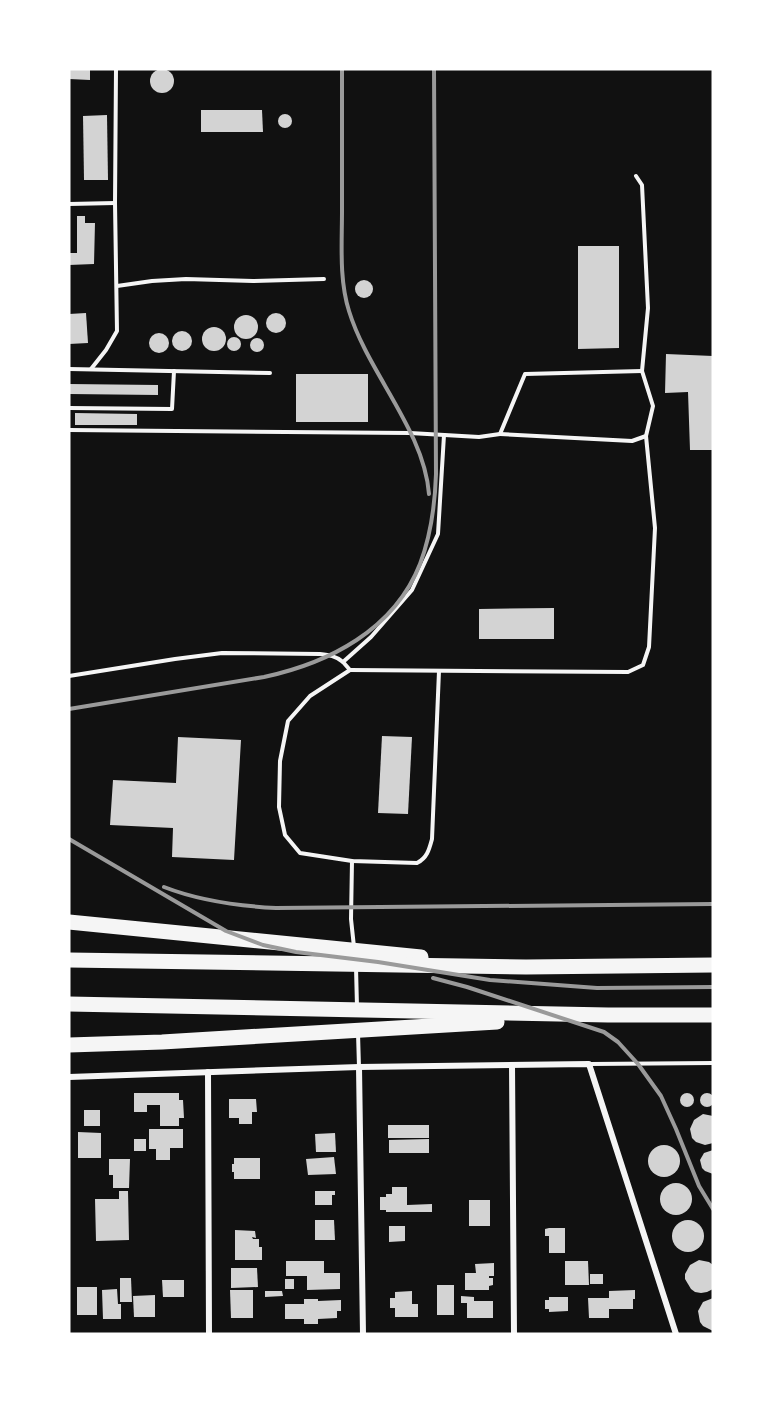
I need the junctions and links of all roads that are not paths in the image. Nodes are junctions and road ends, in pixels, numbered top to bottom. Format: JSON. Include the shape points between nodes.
{"nodes":[{"id":1,"x":116,"y":69,"type":"edge"},
{"id":2,"x":636,"y":176,"type":"dead end"},
{"id":3,"x":115,"y":203,"type":"junction"},
{"id":4,"x":69,"y":204,"type":"edge"},
{"id":5,"x":324,"y":279,"type":"dead end"},
{"id":6,"x":117,"y":286,"type":"junction"},
{"id":7,"x":69,"y":369,"type":"edge"},
{"id":8,"x":91,"y":369,"type":"junction"},
{"id":9,"x":174,"y":371,"type":"junction"},
{"id":10,"x":642,"y":371,"type":"junction"},
{"id":11,"x":270,"y":373,"type":"dead end"},
{"id":12,"x":69,"y":408,"type":"edge"},
{"id":13,"x":69,"y":430,"type":"edge"},
{"id":14,"x":500,"y":434,"type":"junction"},
{"id":15,"x":444,"y":435,"type":"junction"},
{"id":16,"x":646,"y":436,"type":"junction"},
{"id":17,"x":343,"y":662,"type":"junction"},
{"id":18,"x":350,"y":670,"type":"junction"},
{"id":19,"x":439,"y":671,"type":"junction"},
{"id":20,"x":69,"y":676,"type":"edge"},
{"id":21,"x":352,"y":861,"type":"junction"},
{"id":22,"x":69,"y":922,"type":"edge"},
{"id":23,"x":69,"y":960,"type":"edge"},
{"id":24,"x":713,"y":965,"type":"edge"},
{"id":25,"x":526,"y":967,"type":"junction"},
{"id":26,"x":69,"y":1004,"type":"edge"},
{"id":27,"x":608,"y":1015,"type":"junction"},
{"id":28,"x":713,"y":1015,"type":"edge"},
{"id":29,"x":69,"y":1045,"type":"edge"},
{"id":30,"x":713,"y":1063,"type":"edge"},
{"id":31,"x":589,"y":1064,"type":"junction"},
{"id":32,"x":512,"y":1065,"type":"junction"},
{"id":33,"x":359,"y":1067,"type":"junction"},
{"id":34,"x":208,"y":1072,"type":"junction"},
{"id":35,"x":69,"y":1077,"type":"edge"},
{"id":36,"x":209,"y":1334,"type":"edge"},
{"id":37,"x":363,"y":1334,"type":"edge"},
{"id":38,"x":514,"y":1334,"type":"edge"},
{"id":39,"x":676,"y":1334,"type":"edge"}],
"edges":[{"from":1,"to":3,"type":"lane"},
{"from":2,"to":10,"type":"lane","via":[[642,185],[648,308]]},
{"from":3,"to":4,"type":"lane"},
{"from":3,"to":6,"type":"lane"},
{"from":5,"to":6,"type":"lane","via":[[186,279]]},
{"from":6,"to":8,"type":"lane","via":[[117,331]]},
{"from":7,"to":8,"type":"lane"},
{"from":8,"to":9,"type":"lane"},
{"from":9,"to":11,"type":"lane"},
{"from":9,"to":12,"type":"lane","via":[[172,409]]},
{"from":10,"to":14,"type":"lane","via":[[525,374]]},
{"from":10,"to":16,"type":"lane","via":[[653,406]]},
{"from":13,"to":15,"type":"lane"},
{"from":14,"to":15,"type":"lane"},
{"from":14,"to":16,"type":"lane","via":[[632,441]]},
{"from":15,"to":17,"type":"lane","via":[[438,534],[412,590]]},
{"from":16,"to":19,"type":"lane","via":[[655,528],[648,647],[643,665],[628,672]]},
{"from":17,"to":18,"type":"lane"},
{"from":17,"to":20,"type":"lane","via":[[320,654],[222,653]]},
{"from":18,"to":19,"type":"lane"},
{"from":18,"to":21,"type":"lane","via":[[310,696],[288,721],[280,761],[279,807],[285,835],[300,853]]},
{"from":19,"to":21,"type":"lane","via":[[429,851],[417,863]]},
{"from":21,"to":33,"type":"lane"},
{"from":22,"to":25,"type":"highway"},
{"from":23,"to":25,"type":"highway"},
{"from":24,"to":25,"type":"highway"},
{"from":26,"to":27,"type":"highway"},
{"from":27,"to":28,"type":"highway"},
{"from":27,"to":29,"type":"highway"},
{"from":30,"to":31,"type":"lane"},
{"from":31,"to":32,"type":"street"},
{"from":31,"to":39,"type":"street"},
{"from":32,"to":33,"type":"street"},
{"from":32,"to":38,"type":"street"},
{"from":33,"to":34,"type":"street"},
{"from":33,"to":37,"type":"street"},
{"from":34,"to":35,"type":"street"},
{"from":34,"to":36,"type":"street"}]}
